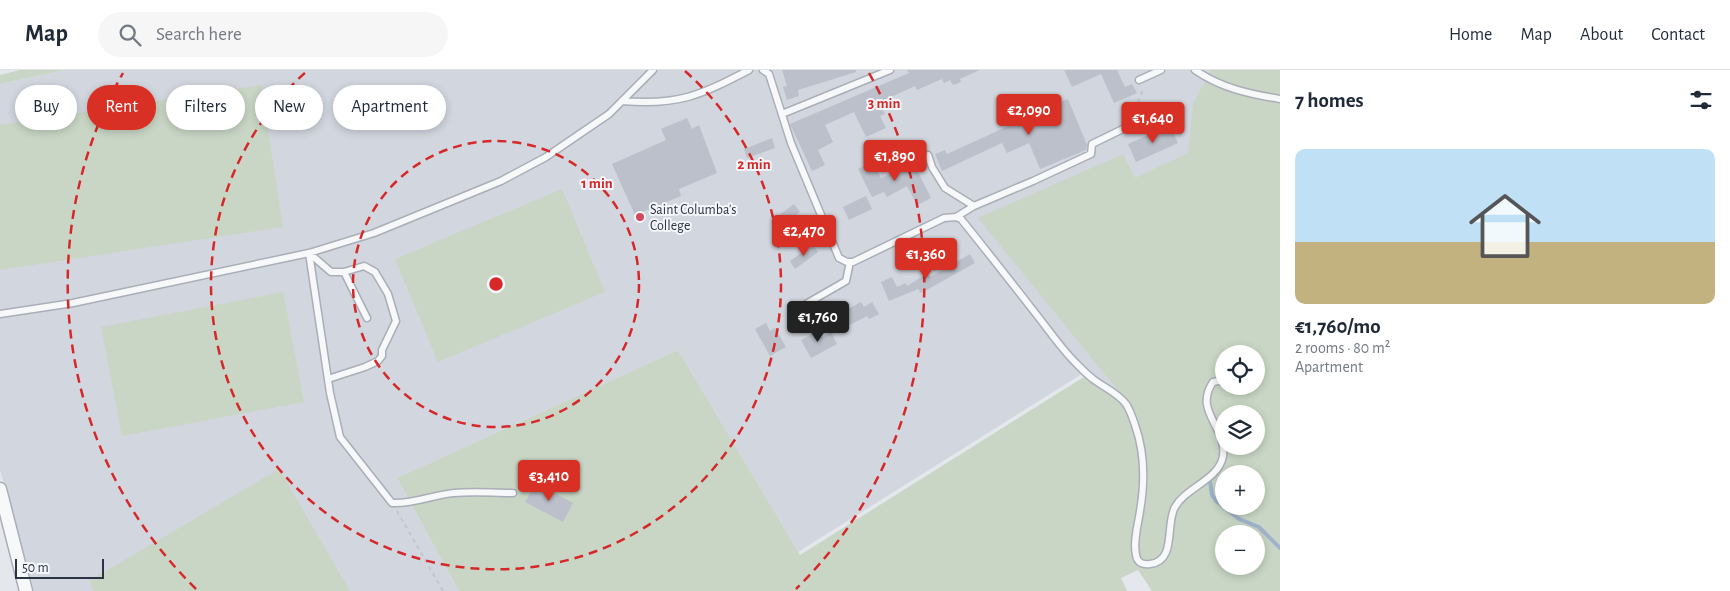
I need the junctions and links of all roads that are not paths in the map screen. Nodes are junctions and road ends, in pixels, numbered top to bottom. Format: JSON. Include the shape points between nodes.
{"nodes":[{"id":1,"x":653,"y":70,"type":"edge"},
{"id":2,"x":749,"y":70,"type":"edge"},
{"id":3,"x":762,"y":70,"type":"edge"},
{"id":4,"x":890,"y":70,"type":"edge"},
{"id":5,"x":1161,"y":70,"type":"edge"},
{"id":6,"x":1195,"y":70,"type":"edge"},
{"id":7,"x":1140,"y":80,"type":"dead end"},
{"id":8,"x":1280,"y":99,"type":"edge"},
{"id":9,"x":622,"y":101,"type":"junction"},
{"id":10,"x":782,"y":114,"type":"junction"},
{"id":11,"x":1129,"y":126,"type":"dead end"},
{"id":12,"x":928,"y":155,"type":"dead end"},
{"id":13,"x":974,"y":206,"type":"junction"},
{"id":14,"x":956,"y":217,"type":"junction"},
{"id":15,"x":309,"y":253,"type":"junction"},
{"id":16,"x":850,"y":262,"type":"junction"},
{"id":17,"x":344,"y":272,"type":"junction"},
{"id":18,"x":806,"y":304,"type":"dead end"},
{"id":19,"x":0,"y":314,"type":"edge"},
{"id":20,"x":367,"y":318,"type":"dead end"},
{"id":21,"x":328,"y":379,"type":"junction"},
{"id":22,"x":1215,"y":382,"type":"edge"},
{"id":23,"x":0,"y":489,"type":"edge"},
{"id":24,"x":513,"y":493,"type":"dead end"},
{"id":25,"x":26,"y":591,"type":"edge"}],
"edges":[{"from":1,"to":9,"type":"lane"},
{"from":2,"to":9,"type":"lane","via":[[691,97],[670,102]]},
{"from":3,"to":10,"type":"lane","via":[[769,74]]},
{"from":4,"to":10,"type":"lane"},
{"from":5,"to":7,"type":"lane"},
{"from":6,"to":8,"type":"lane","via":[[1243,93]]},
{"from":9,"to":15,"type":"lane","via":[[609,114],[546,157],[500,181],[374,233]]},
{"from":10,"to":16,"type":"lane","via":[[839,258]]},
{"from":11,"to":13,"type":"lane","via":[[1092,144],[1091,154]]},
{"from":12,"to":13,"type":"lane","via":[[945,188]]},
{"from":13,"to":14,"type":"lane"},
{"from":14,"to":16,"type":"lane","via":[[944,218]]},
{"from":14,"to":22,"type":"lane","via":[[1071,358],[1126,404],[1143,456],[1145,478],[1136,556],[1144,565],[1156,563],[1165,556],[1175,506],[1214,473],[1220,463],[1222,440],[1206,403],[1208,389]]},
{"from":15,"to":17,"type":"lane","via":[[331,272]]},
{"from":15,"to":19,"type":"lane","via":[[73,303]]},
{"from":15,"to":21,"type":"lane"},
{"from":16,"to":18,"type":"lane","via":[[846,282]]},
{"from":17,"to":20,"type":"lane"},
{"from":17,"to":21,"type":"lane","via":[[364,266],[375,272],[388,294],[396,321],[378,361]]},
{"from":21,"to":24,"type":"lane","via":[[340,438],[392,503],[406,504],[452,493]]},
{"from":23,"to":25,"type":"street"}]}
